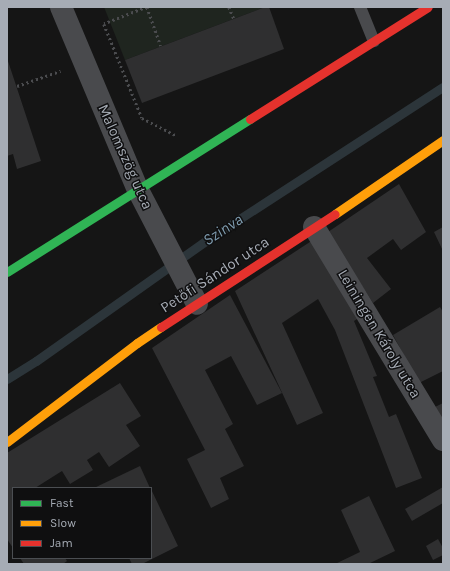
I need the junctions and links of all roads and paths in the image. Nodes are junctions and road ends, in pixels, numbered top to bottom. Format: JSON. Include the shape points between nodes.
{"nodes":[{"id":1,"x":61,"y":7,"type":"edge"},
{"id":2,"x":147,"y":7,"type":"edge"},
{"id":3,"x":229,"y":7,"type":"edge"},
{"id":4,"x":360,"y":7,"type":"edge"},
{"id":5,"x":428,"y":7,"type":"edge"},
{"id":6,"x":234,"y":19,"type":"dead end"},
{"id":7,"x":374,"y":41,"type":"junction"},
{"id":8,"x":161,"y":46,"type":"dead end"},
{"id":9,"x":84,"y":63,"type":"junction"},
{"id":10,"x":17,"y":86,"type":"dead end"},
{"id":11,"x":180,"y":137,"type":"dead end"},
{"id":12,"x":443,"y":140,"type":"edge"},
{"id":13,"x":138,"y":190,"type":"junction"},
{"id":14,"x":314,"y":227,"type":"junction"},
{"id":15,"x":7,"y":272,"type":"edge"},
{"id":16,"x":197,"y":304,"type":"junction"},
{"id":17,"x":443,"y":440,"type":"edge"},
{"id":18,"x":7,"y":442,"type":"edge"}],
"edges":[{"from":1,"to":9,"type":"street","name":"Malomszög utca"},
{"from":2,"to":8,"type":"path"},
{"from":2,"to":11,"type":"path","via":[[104,24],[142,118]]},
{"from":3,"to":6,"type":"path"},
{"from":4,"to":7,"type":"lane"},
{"from":5,"to":7,"type":"street"},
{"from":7,"to":13,"type":"street"},
{"from":9,"to":10,"type":"path"},
{"from":9,"to":13,"type":"street","name":"Malomszög utca"},
{"from":12,"to":14,"type":"street","name":"Petőfi Sándor utca"},
{"from":13,"to":15,"type":"street"},
{"from":13,"to":16,"type":"street","name":"Malomszög utca"},
{"from":14,"to":16,"type":"street","name":"Petőfi Sándor utca"},
{"from":14,"to":17,"type":"street","name":"Leiningen Károly utca"},
{"from":16,"to":18,"type":"street","name":"Petőfi Sándor utca","via":[[137,343]]}]}
